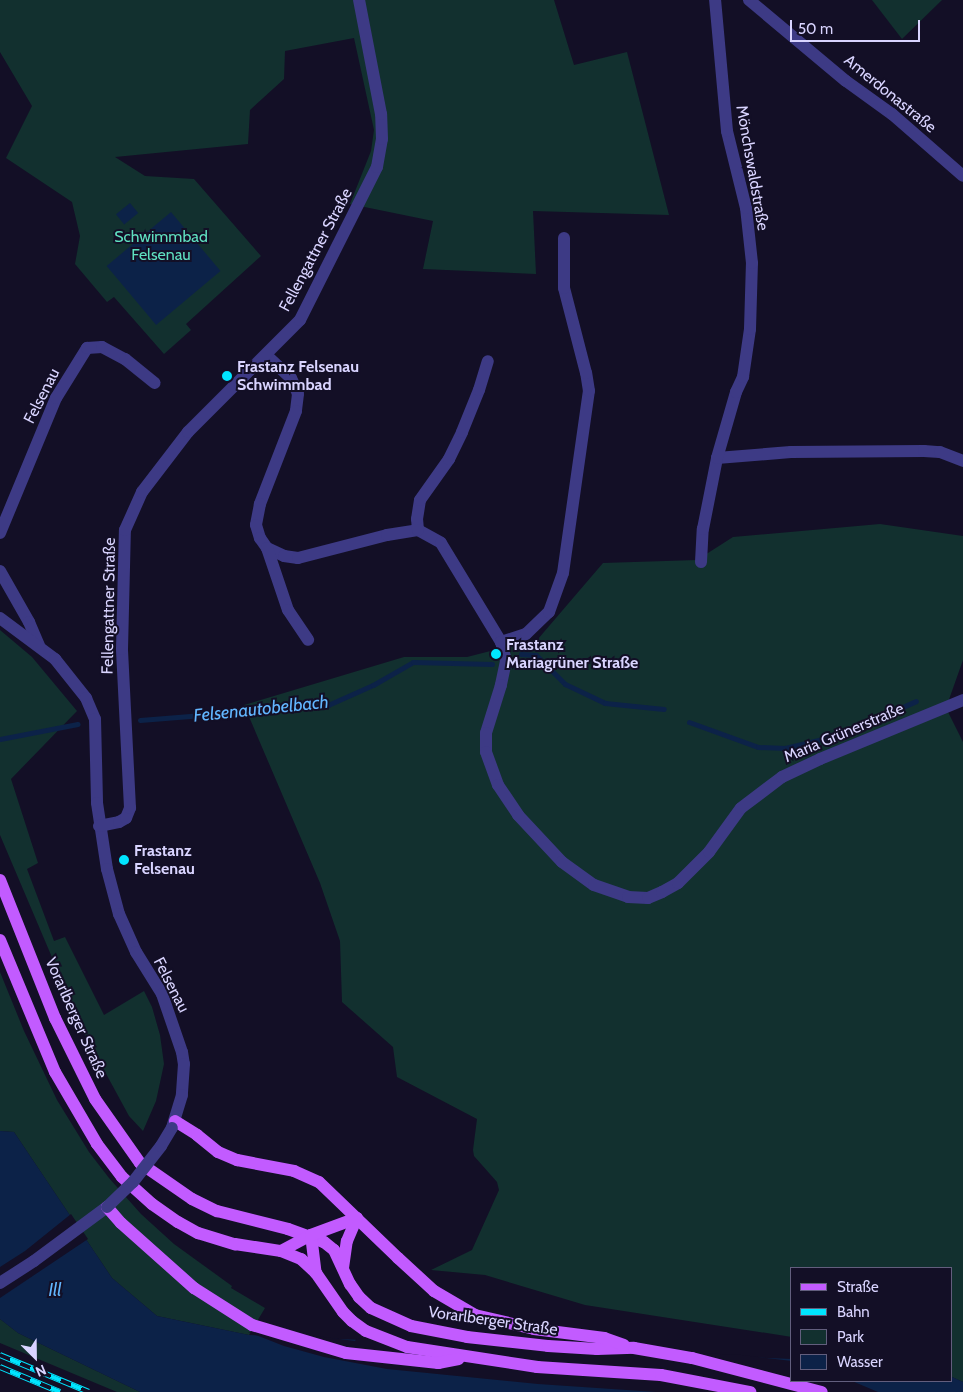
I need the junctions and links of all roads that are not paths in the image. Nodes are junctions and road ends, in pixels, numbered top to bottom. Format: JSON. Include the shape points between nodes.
{"nodes":[{"id":1,"x":359,"y":0,"type":"edge"},
{"id":2,"x":714,"y":0,"type":"edge"},
{"id":3,"x":749,"y":0,"type":"edge"},
{"id":4,"x":963,"y":176,"type":"edge"},
{"id":5,"x":564,"y":238,"type":"dead end"},
{"id":6,"x":266,"y":355,"type":"junction"},
{"id":7,"x":488,"y":361,"type":"dead end"},
{"id":8,"x":155,"y":383,"type":"dead end"},
{"id":9,"x":717,"y":458,"type":"junction"},
{"id":10,"x":963,"y":461,"type":"edge"},
{"id":11,"x":418,"y":530,"type":"junction"},
{"id":12,"x":0,"y":534,"type":"edge"},
{"id":13,"x":267,"y":548,"type":"junction"},
{"id":14,"x":701,"y":562,"type":"dead end"},
{"id":15,"x":0,"y":571,"type":"edge"},
{"id":16,"x":0,"y":618,"type":"edge"},
{"id":17,"x":308,"y":640,"type":"dead end"},
{"id":18,"x":501,"y":642,"type":"junction"},
{"id":19,"x":39,"y":646,"type":"junction"},
{"id":20,"x":963,"y":700,"type":"edge"},
{"id":21,"x":99,"y":826,"type":"junction"},
{"id":22,"x":0,"y":880,"type":"edge"},
{"id":23,"x":0,"y":940,"type":"edge"},
{"id":24,"x":174,"y":1124,"type":"junction"},
{"id":25,"x":107,"y":1207,"type":"junction"},
{"id":26,"x":310,"y":1235,"type":"junction"},
{"id":27,"x":281,"y":1251,"type":"junction"},
{"id":28,"x":343,"y":1271,"type":"junction"},
{"id":29,"x":316,"y":1273,"type":"junction"},
{"id":30,"x":0,"y":1283,"type":"edge"},
{"id":31,"x":634,"y":1348,"type":"junction"},
{"id":32,"x":465,"y":1357,"type":"junction"},
{"id":33,"x":750,"y":1392,"type":"edge"},
{"id":34,"x":822,"y":1392,"type":"edge"}],
"edges":[{"from":1,"to":6,"type":"street","name":"Fellengattner Straße","via":[[381,114],[382,139],[377,167],[300,320]]},
{"from":2,"to":9,"type":"street","name":"Mönchswaldstraße","via":[[727,132],[746,208],[752,263],[750,329],[743,377]]},
{"from":3,"to":4,"type":"street","name":"Amerdonastraße","via":[[846,81],[892,114]]},
{"from":5,"to":18,"type":"street","via":[[564,288],[589,391],[563,573],[550,612],[526,634]]},
{"from":6,"to":13,"type":"street","via":[[291,378],[298,394],[296,411],[258,512],[256,525]]},
{"from":6,"to":21,"type":"street","name":"Fellengattner Straße","via":[[188,432],[142,492],[125,530],[122,649],[130,808],[126,818]]},
{"from":7,"to":11,"type":"street","via":[[480,390],[449,459],[420,500]]},
{"from":8,"to":12,"type":"street","name":"Felsenau","via":[[125,359],[102,347],[87,348],[56,398]]},
{"from":9,"to":10,"type":"street","via":[[791,452],[924,451],[940,452]]},
{"from":9,"to":14,"type":"street","name":"Mönchswaldstraße","via":[[703,529]]},
{"from":11,"to":13,"type":"street","via":[[298,558]]},
{"from":11,"to":18,"type":"street","name":"Maria Grünerstraße","via":[[441,543]]},
{"from":13,"to":17,"type":"street","via":[[288,610]]},
{"from":15,"to":19,"type":"street","name":"Felsenau","via":[[30,622]]},
{"from":16,"to":19,"type":"street","name":"Felsenau"},
{"from":18,"to":20,"type":"street","name":"Maria Grünerstraße","via":[[506,661],[486,733],[486,752],[498,785],[518,815],[562,862],[594,884],[628,897],[648,898],[678,883],[709,852],[741,808],[782,777]]},
{"from":19,"to":21,"type":"street","name":"Felsenau","via":[[55,659],[86,698],[95,719]]},
{"from":21,"to":24,"type":"street","name":"Felsenau","via":[[119,914],[136,952],[162,994],[182,1052],[182,1095]]},
{"from":22,"to":26,"type":"main road","name":"Vorarlberger Straße","via":[[75,1061],[95,1098],[140,1163],[192,1199],[217,1211]]},
{"from":23,"to":27,"type":"main road","via":[[55,1072],[97,1144],[122,1177],[152,1204],[198,1233],[246,1247]]},
{"from":24,"to":25,"type":"street","name":"Felsenau","bridge":true,"via":[[162,1146],[133,1182]]},
{"from":24,"to":31,"type":"main road","bridge":true,"via":[[237,1160],[294,1171],[319,1182],[434,1291],[475,1315],[499,1322],[604,1338]]},
{"from":25,"to":30,"type":"street","name":"Felsenau"},
{"from":25,"to":32,"type":"main road","via":[[194,1288],[252,1325],[346,1353],[438,1364]]},
{"from":26,"to":27,"type":"main road"},
{"from":26,"to":28,"type":"main road","name":"Vorarlberger Straße","via":[[334,1250]]},
{"from":26,"to":28,"type":"main road","via":[[358,1218],[344,1253]]},
{"from":26,"to":29,"type":"main road"},
{"from":27,"to":29,"type":"main road","via":[[301,1259]]},
{"from":28,"to":31,"type":"main road","name":"Vorarlberger Straße","via":[[359,1297],[371,1308],[411,1326],[467,1337],[548,1346]]},
{"from":29,"to":32,"type":"main road","via":[[343,1312],[366,1331],[407,1347]]},
{"from":31,"to":34,"type":"main road","name":"Vorarlberger Straße","via":[[692,1358]]},
{"from":32,"to":33,"type":"main road","via":[[537,1367],[660,1376]]}]}
